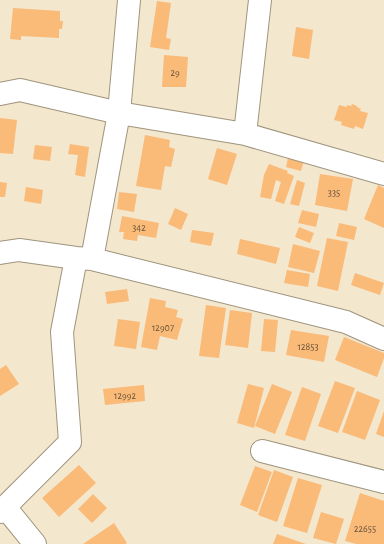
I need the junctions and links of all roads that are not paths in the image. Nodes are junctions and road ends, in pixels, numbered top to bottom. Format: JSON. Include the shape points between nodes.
{"nodes":[{"id":1,"x":129,"y":0,"type":"edge"},
{"id":2,"x":260,"y":0,"type":"edge"},
{"id":3,"x":0,"y":94,"type":"edge"},
{"id":4,"x":119,"y":113,"type":"junction"},
{"id":5,"x":245,"y":134,"type":"junction"},
{"id":6,"x":384,"y":174,"type":"edge"},
{"id":7,"x":0,"y":253,"type":"edge"},
{"id":8,"x":84,"y":259,"type":"junction"},
{"id":9,"x":384,"y":339,"type":"edge"},
{"id":10,"x":262,"y":451,"type":"dead end"},
{"id":11,"x":384,"y":482,"type":"edge"},
{"id":12,"x":3,"y":510,"type":"edge"},
{"id":13,"x":35,"y":544,"type":"edge"}],
"edges":[{"from":1,"to":4,"type":"street"},
{"from":2,"to":5,"type":"street"},
{"from":3,"to":4,"type":"street","via":[[20,90]]},
{"from":4,"to":5,"type":"street"},
{"from":4,"to":8,"type":"street"},
{"from":5,"to":6,"type":"street"},
{"from":7,"to":8,"type":"street","via":[[19,250]]},
{"from":8,"to":9,"type":"street","via":[[346,322]]},
{"from":8,"to":12,"type":"street","via":[[62,332],[70,442]]},
{"from":10,"to":11,"type":"street"},
{"from":12,"to":13,"type":"street"}]}
